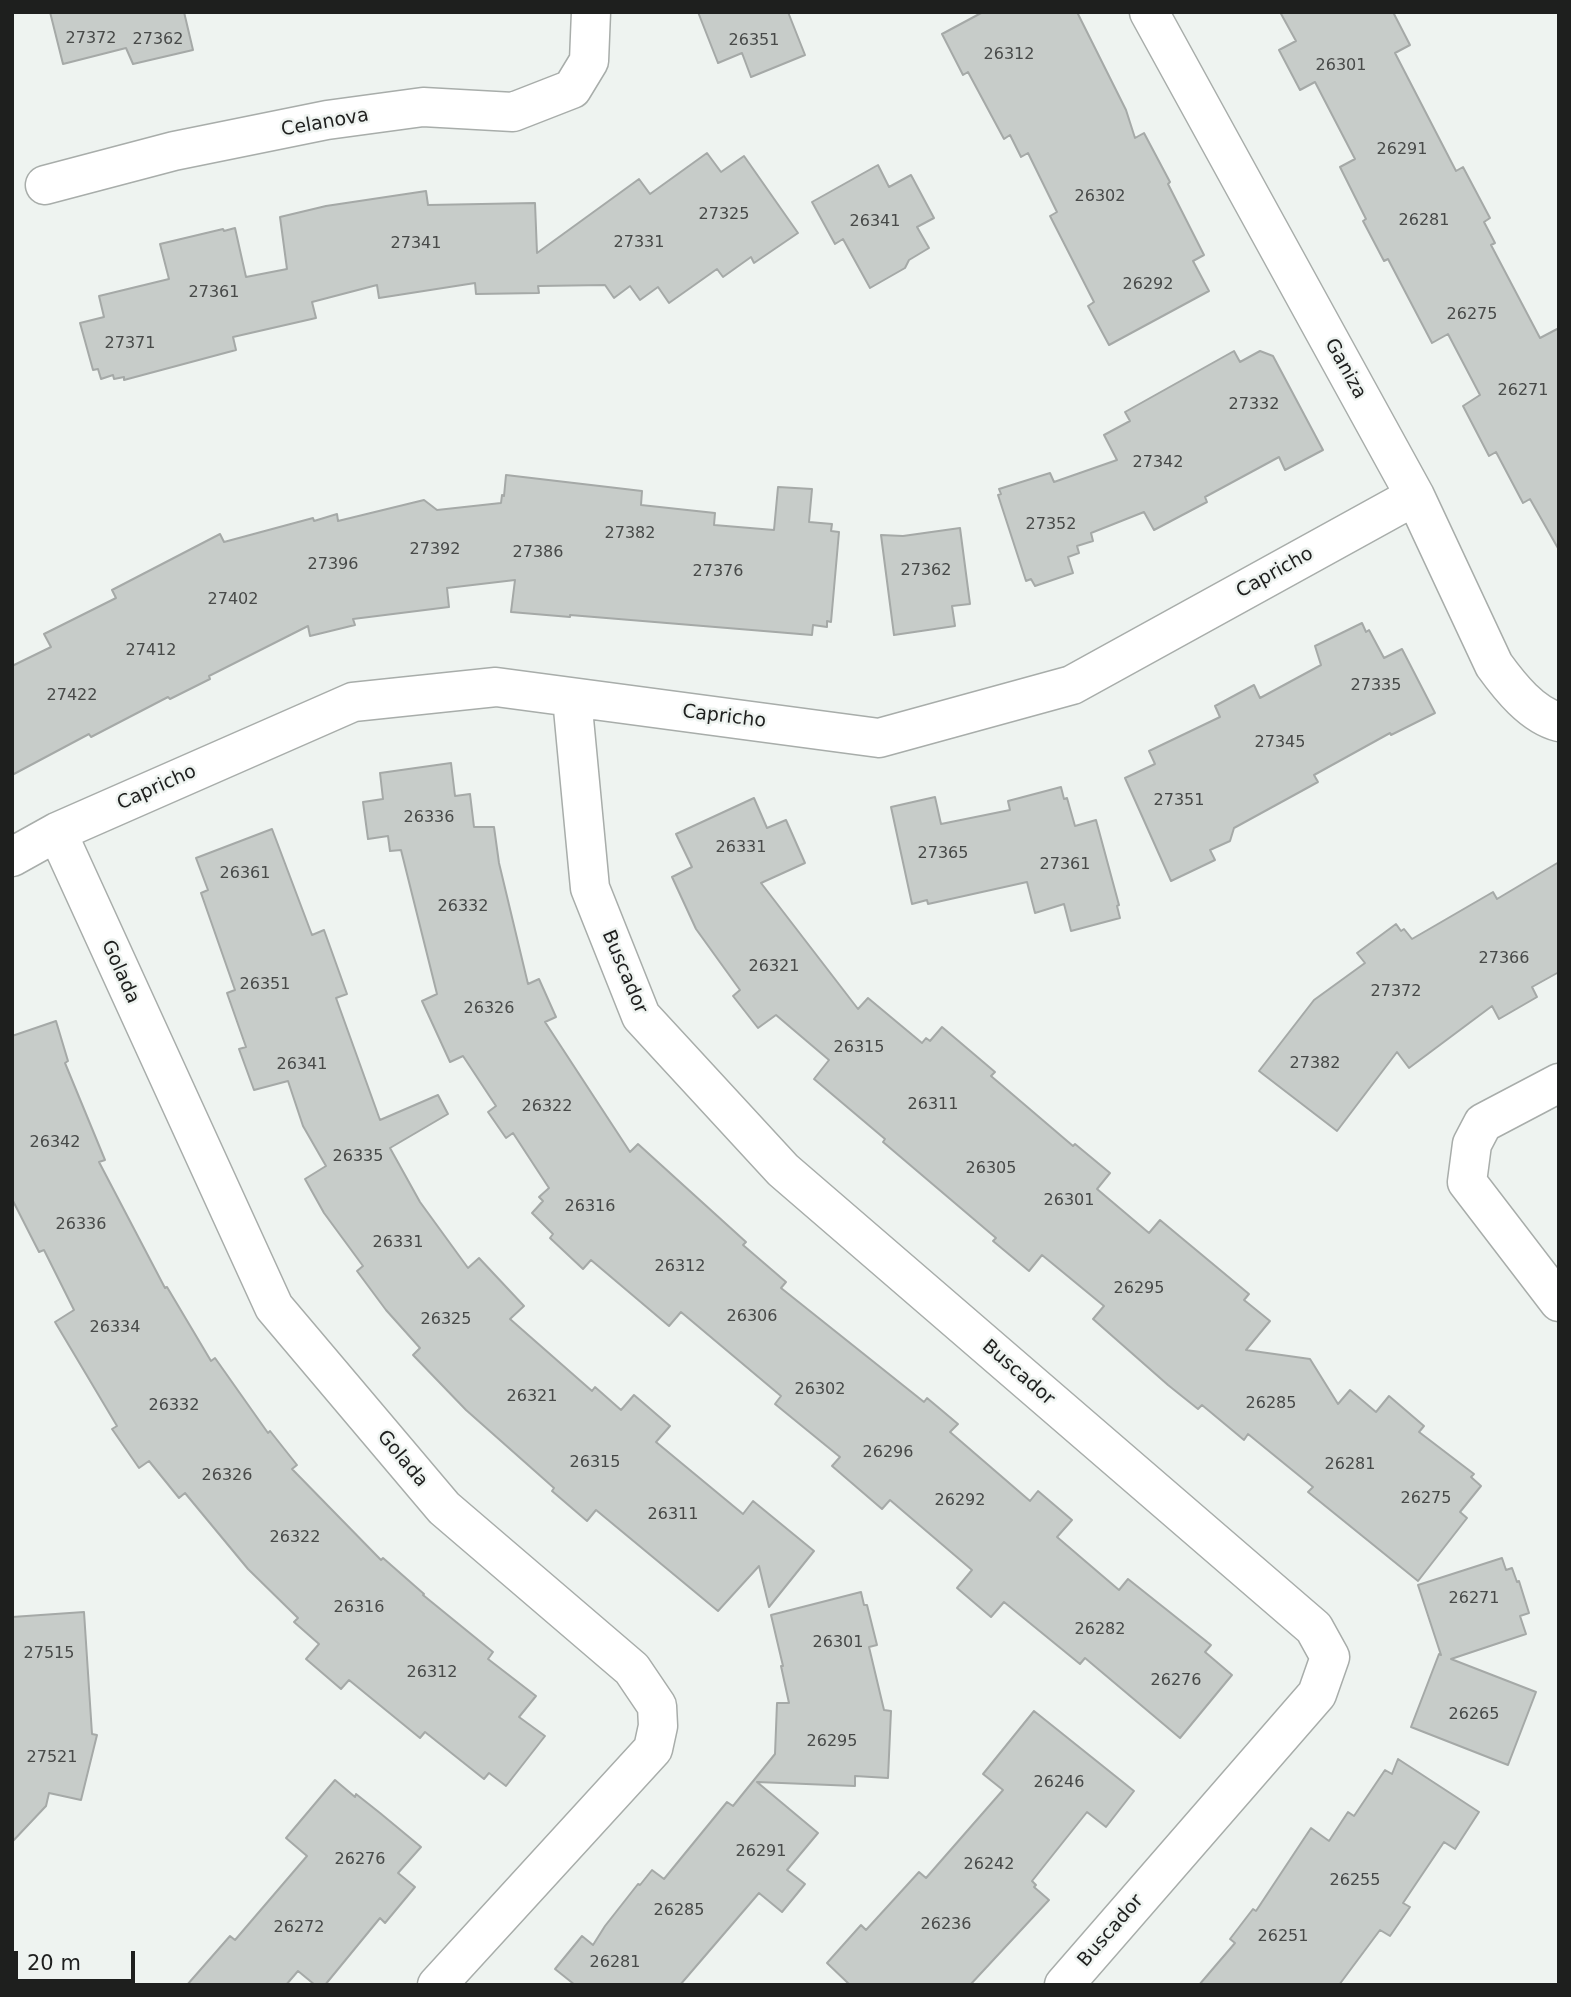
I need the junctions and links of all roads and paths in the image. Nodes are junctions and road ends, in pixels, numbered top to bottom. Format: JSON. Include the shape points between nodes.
{"nodes":[{"id":1,"x":591,"y":12,"type":"edge"},
{"id":2,"x":1149,"y":12,"type":"edge"},
{"id":3,"x":46,"y":185,"type":"dead end"},
{"id":4,"x":1415,"y":496,"type":"junction"},
{"id":5,"x":572,"y":698,"type":"junction"},
{"id":6,"x":1553,"y":721,"type":"edge"},
{"id":7,"x":57,"y":832,"type":"junction"},
{"id":8,"x":12,"y":857,"type":"edge"},
{"id":9,"x":1559,"y":1083,"type":"edge"},
{"id":10,"x":1559,"y":1302,"type":"edge"},
{"id":11,"x":437,"y":1985,"type":"edge"},
{"id":12,"x":1064,"y":1985,"type":"edge"}],
"edges":[{"from":1,"to":3,"type":"street","name":"Celanova","via":[[589,61],[572,89],[513,112],[423,107],[327,120],[174,151]]},
{"from":2,"to":4,"type":"street","name":"Ganiza"},
{"from":4,"to":5,"type":"street","name":"Capricho","via":[[1072,685],[879,738]]},
{"from":4,"to":6,"type":"street","name":"Ganiza","via":[[1494,665]]},
{"from":5,"to":7,"type":"street","name":"Capricho","via":[[496,687],[353,702]]},
{"from":5,"to":12,"type":"street","name":"Buscador","via":[[590,888],[641,1016],[783,1170],[1314,1628],[1330,1657],[1317,1694]]},
{"from":7,"to":8,"type":"street","name":"Capricho"},
{"from":7,"to":11,"type":"street","name":"Golada","via":[[274,1307],[443,1508],[632,1669],[657,1706],[653,1749]]},
{"from":9,"to":10,"type":"street","via":[[1483,1123],[1472,1144],[1467,1182]]}]}
